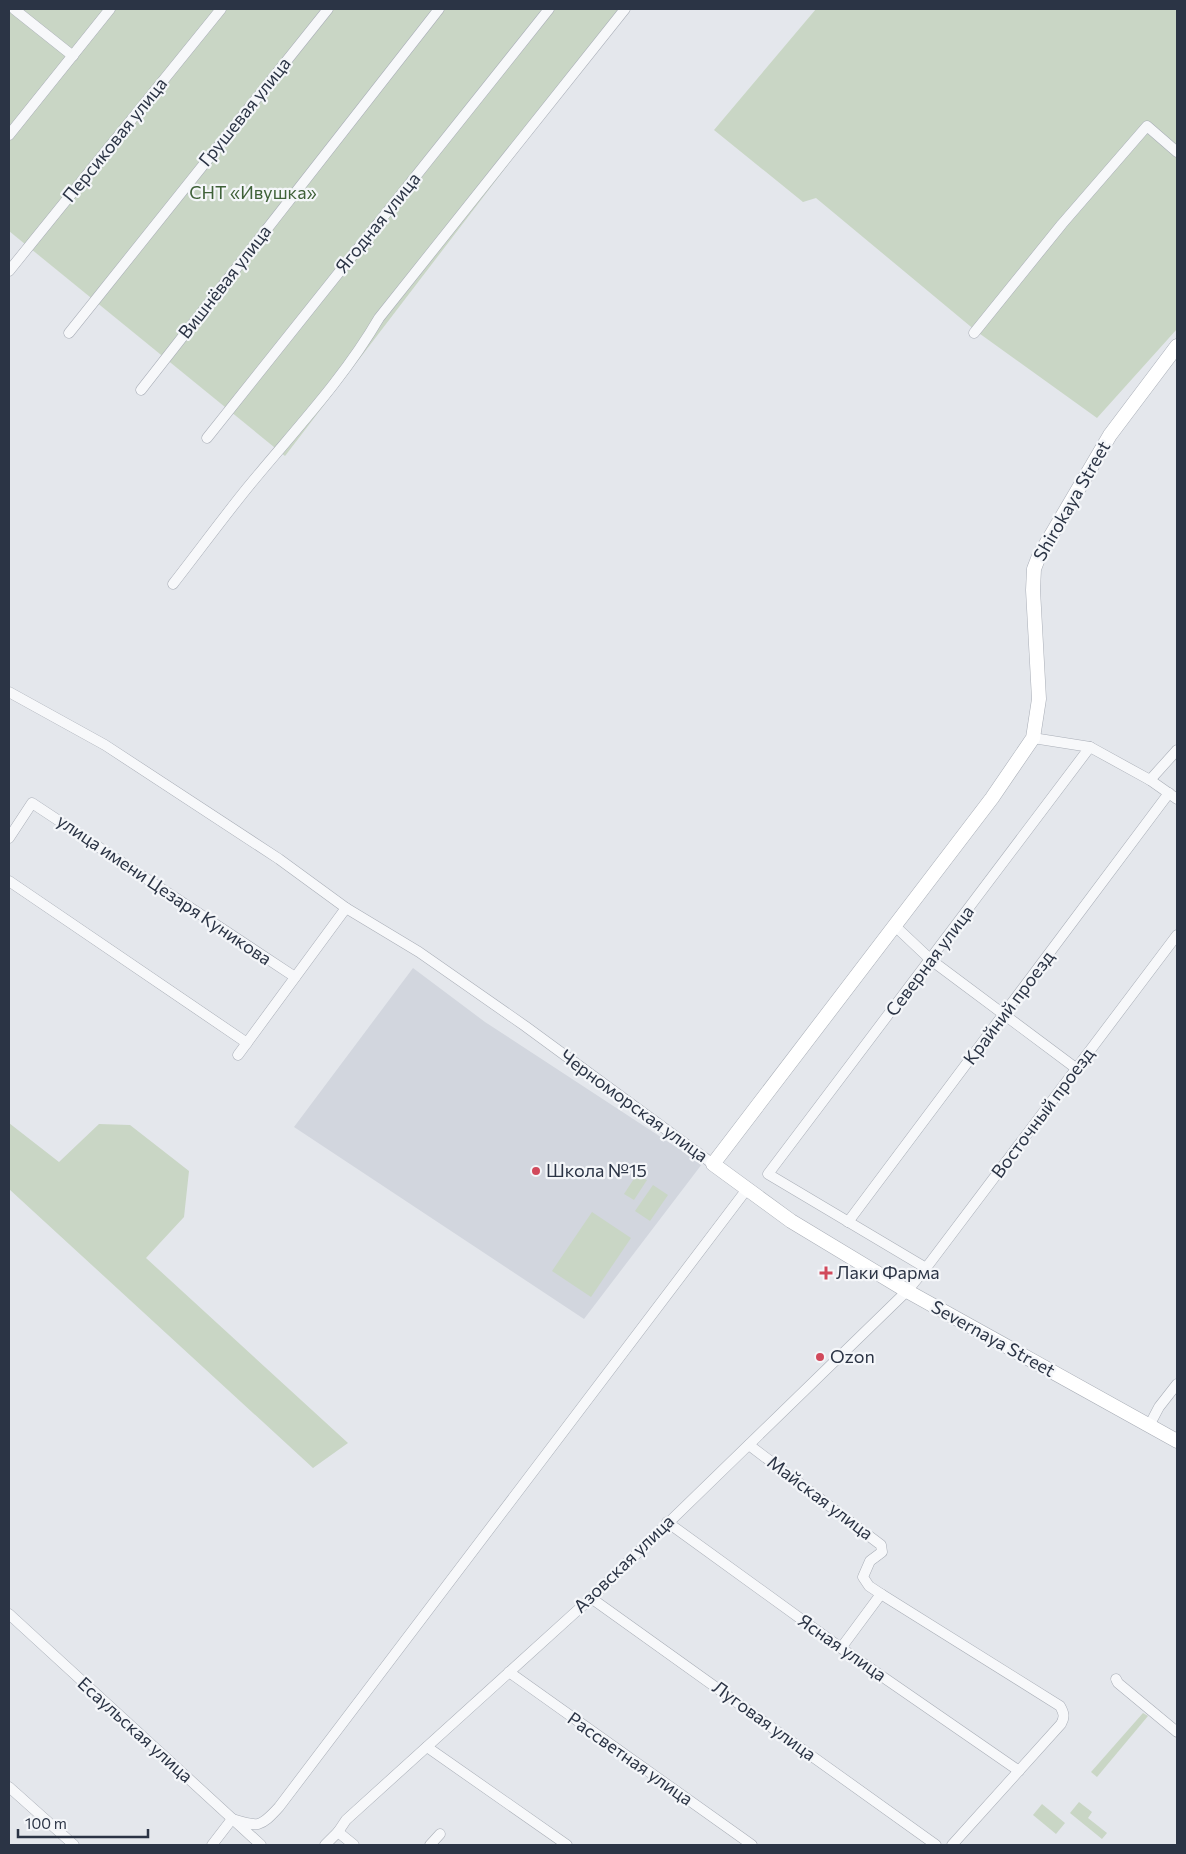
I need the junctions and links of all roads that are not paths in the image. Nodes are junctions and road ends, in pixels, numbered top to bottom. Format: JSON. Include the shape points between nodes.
{"nodes":[{"id":1,"x":14,"y":9,"type":"edge"},
{"id":2,"x":110,"y":9,"type":"edge"},
{"id":3,"x":221,"y":9,"type":"edge"},
{"id":4,"x":328,"y":9,"type":"edge"},
{"id":5,"x":439,"y":9,"type":"edge"},
{"id":6,"x":549,"y":9,"type":"edge"},
{"id":7,"x":625,"y":9,"type":"edge"},
{"id":8,"x":73,"y":56,"type":"junction"},
{"id":9,"x":9,"y":134,"type":"edge"},
{"id":10,"x":1177,"y":152,"type":"edge"},
{"id":11,"x":9,"y":271,"type":"edge"},
{"id":12,"x":69,"y":333,"type":"dead end"},
{"id":13,"x":974,"y":333,"type":"dead end"},
{"id":14,"x":1177,"y":346,"type":"edge"},
{"id":15,"x":141,"y":390,"type":"dead end"},
{"id":16,"x":206,"y":438,"type":"dead end"},
{"id":17,"x":173,"y":584,"type":"dead end"},
{"id":18,"x":9,"y":692,"type":"edge"},
{"id":19,"x":1033,"y":738,"type":"junction"},
{"id":20,"x":1090,"y":747,"type":"junction"},
{"id":21,"x":1177,"y":750,"type":"edge"},
{"id":22,"x":1150,"y":780,"type":"junction"},
{"id":23,"x":1173,"y":796,"type":"edge"},
{"id":24,"x":9,"y":838,"type":"edge"},
{"id":25,"x":9,"y":881,"type":"edge"},
{"id":26,"x":346,"y":908,"type":"junction"},
{"id":27,"x":895,"y":926,"type":"junction"},
{"id":28,"x":1177,"y":935,"type":"edge"},
{"id":29,"x":931,"y":960,"type":"junction"},
{"id":30,"x":295,"y":977,"type":"junction"},
{"id":31,"x":1003,"y":1015,"type":"junction"},
{"id":32,"x":247,"y":1043,"type":"junction"},
{"id":33,"x":238,"y":1055,"type":"dead end"},
{"id":34,"x":1076,"y":1069,"type":"junction"},
{"id":35,"x":713,"y":1164,"type":"junction"},
{"id":36,"x":747,"y":1189,"type":"junction"},
{"id":37,"x":848,"y":1222,"type":"junction"},
{"id":38,"x":926,"y":1268,"type":"junction"},
{"id":39,"x":907,"y":1290,"type":"junction"},
{"id":40,"x":1177,"y":1384,"type":"edge"},
{"id":41,"x":1150,"y":1426,"type":"junction"},
{"id":42,"x":1177,"y":1441,"type":"edge"},
{"id":43,"x":749,"y":1445,"type":"junction"},
{"id":44,"x":667,"y":1522,"type":"junction"},
{"id":45,"x":881,"y":1594,"type":"junction"},
{"id":46,"x":591,"y":1598,"type":"junction"},
{"id":47,"x":10,"y":1618,"type":"edge"},
{"id":48,"x":841,"y":1648,"type":"junction"},
{"id":49,"x":509,"y":1672,"type":"junction"},
{"id":50,"x":1116,"y":1679,"type":"dead end"},
{"id":51,"x":1177,"y":1732,"type":"edge"},
{"id":52,"x":427,"y":1747,"type":"junction"},
{"id":53,"x":1019,"y":1771,"type":"junction"},
{"id":54,"x":9,"y":1787,"type":"edge"},
{"id":55,"x":232,"y":1819,"type":"junction"},
{"id":56,"x":338,"y":1832,"type":"junction"},
{"id":57,"x":440,"y":1834,"type":"dead end"},
{"id":58,"x":74,"y":1845,"type":"edge"},
{"id":59,"x":212,"y":1845,"type":"edge"},
{"id":60,"x":261,"y":1845,"type":"edge"},
{"id":61,"x":325,"y":1845,"type":"edge"},
{"id":62,"x":354,"y":1845,"type":"edge"},
{"id":63,"x":430,"y":1845,"type":"edge"},
{"id":64,"x":567,"y":1845,"type":"edge"},
{"id":65,"x":752,"y":1845,"type":"edge"},
{"id":66,"x":936,"y":1845,"type":"edge"},
{"id":67,"x":952,"y":1845,"type":"edge"}],
"edges":[{"from":1,"to":8,"type":"street"},
{"from":2,"to":8,"type":"street"},
{"from":3,"to":11,"type":"street","name":"Персиковая улица"},
{"from":4,"to":12,"type":"street","name":"Грушевая улица"},
{"from":5,"to":15,"type":"street","name":"Вишнёвая улица"},
{"from":6,"to":16,"type":"street","name":"Ягодная улица"},
{"from":7,"to":17,"type":"street"},
{"from":8,"to":9,"type":"street"},
{"from":10,"to":13,"type":"street","via":[[1147,126]]},
{"from":14,"to":19,"type":"street","name":"Shirokaya Street","via":[[1110,435],[1036,563],[1033,590],[1039,699]]},
{"from":18,"to":26,"type":"street","name":"Черноморская улица","via":[[105,745],[279,859]]},
{"from":19,"to":20,"type":"street"},
{"from":19,"to":27,"type":"street"},
{"from":20,"to":22,"type":"street"},
{"from":20,"to":29,"type":"street","name":"Северная улица"},
{"from":21,"to":22,"type":"street"},
{"from":22,"to":23,"type":"street"},
{"from":23,"to":31,"type":"street","name":"Крайний проезд"},
{"from":24,"to":30,"type":"street","name":"улица имени Цезаря Куникова","via":[[32,803]]},
{"from":25,"to":32,"type":"street"},
{"from":26,"to":30,"type":"street"},
{"from":26,"to":35,"type":"street","name":"Черноморская улица","via":[[419,952]]},
{"from":27,"to":29,"type":"street"},
{"from":27,"to":35,"type":"street"},
{"from":28,"to":34,"type":"street","name":"Восточный проезд"},
{"from":29,"to":31,"type":"street"},
{"from":29,"to":37,"type":"street","name":"Северная улица","via":[[768,1174]]},
{"from":30,"to":32,"type":"street"},
{"from":31,"to":34,"type":"street"},
{"from":31,"to":37,"type":"street","name":"Крайний проезд"},
{"from":32,"to":33,"type":"street"},
{"from":34,"to":38,"type":"street","name":"Восточный проезд"},
{"from":35,"to":36,"type":"street","name":"Severnaya Street"},
{"from":36,"to":39,"type":"street","name":"Severnaya Street","via":[[791,1221]]},
{"from":36,"to":55,"type":"street","via":[[279,1807],[261,1824],[250,1825]]},
{"from":37,"to":38,"type":"street"},
{"from":38,"to":39,"type":"street","name":"Восточный проезд"},
{"from":39,"to":41,"type":"street","name":"Severnaya Street"},
{"from":39,"to":43,"type":"street","name":"Азовская улица"},
{"from":40,"to":41,"type":"street","via":[[1159,1407]]},
{"from":41,"to":42,"type":"street","name":"Severnaya Street"},
{"from":43,"to":44,"type":"street","name":"Азовская улица"},
{"from":43,"to":45,"type":"street","name":"Майская улица","via":[[882,1545],[882,1552],[870,1561],[863,1577]]},
{"from":44,"to":46,"type":"street","name":"Азовская улица"},
{"from":44,"to":48,"type":"street","name":"Ясная улица"},
{"from":45,"to":48,"type":"street"},
{"from":45,"to":53,"type":"street","via":[[1060,1706],[1064,1718],[1061,1724]]},
{"from":46,"to":49,"type":"street","name":"Азовская улица"},
{"from":46,"to":66,"type":"street","name":"Луговая улица"},
{"from":47,"to":55,"type":"street","name":"Есаульская улица"},
{"from":48,"to":53,"type":"street","name":"Ясная улица"},
{"from":49,"to":52,"type":"street","name":"Азовская улица"},
{"from":49,"to":65,"type":"street","name":"Рассветная улица"},
{"from":50,"to":51,"type":"street"},
{"from":52,"to":56,"type":"street","name":"Азовская улица","via":[[346,1820]]},
{"from":52,"to":64,"type":"street"},
{"from":53,"to":67,"type":"street"},
{"from":54,"to":58,"type":"street"},
{"from":55,"to":59,"type":"street"},
{"from":55,"to":60,"type":"street","name":"Есаульская улица"},
{"from":56,"to":61,"type":"street","name":"Азовская улица"},
{"from":56,"to":62,"type":"street"},
{"from":57,"to":63,"type":"street"}]}
